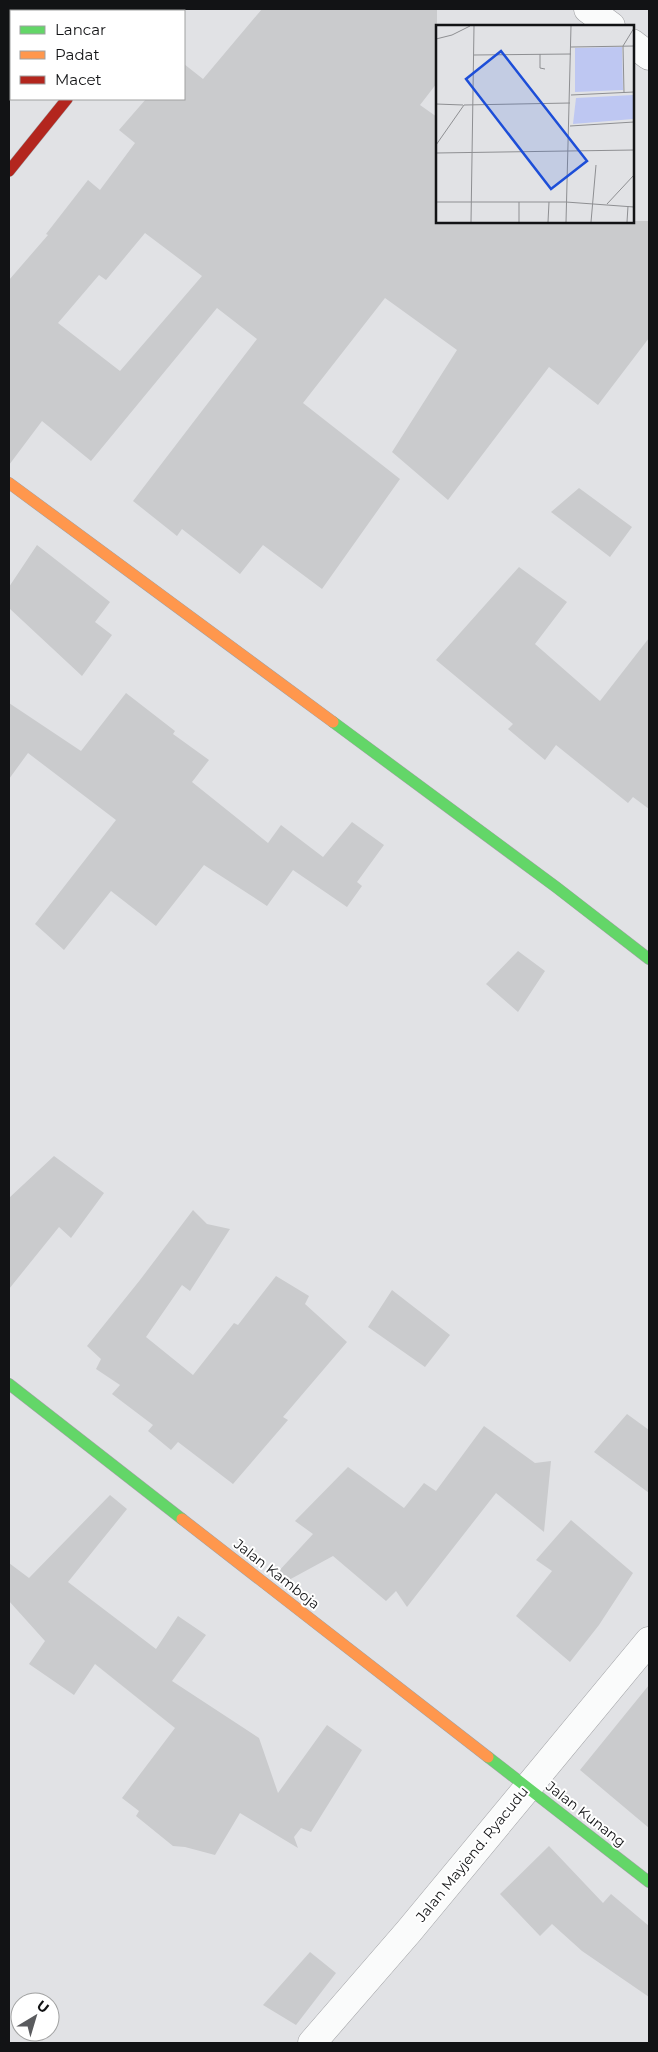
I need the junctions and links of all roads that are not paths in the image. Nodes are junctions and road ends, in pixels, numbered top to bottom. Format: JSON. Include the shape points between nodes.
{"nodes":[{"id":1,"x":588,"y":9,"type":"edge"},
{"id":2,"x":609,"y":25,"type":"edge"},
{"id":3,"x":633,"y":44,"type":"edge"},
{"id":4,"x":649,"y":56,"type":"edge"},
{"id":5,"x":66,"y":100,"type":"edge"},
{"id":6,"x":9,"y":171,"type":"edge"},
{"id":7,"x":9,"y":483,"type":"edge"},
{"id":8,"x":649,"y":959,"type":"edge"},
{"id":9,"x":9,"y":1384,"type":"edge"},
{"id":10,"x":649,"y":1641,"type":"edge"},
{"id":11,"x":527,"y":1787,"type":"junction"},
{"id":12,"x":649,"y":1882,"type":"edge"},
{"id":13,"x":312,"y":2043,"type":"edge"}],
"edges":[{"from":1,"to":2,"type":"street"},
{"from":3,"to":4,"type":"street"},
{"from":5,"to":6,"type":"street"},
{"from":7,"to":8,"type":"street"},
{"from":9,"to":11,"type":"street","name":"Jalan Kamboja"},
{"from":10,"to":11,"type":"street","name":"Jalan Mayjend. Ryacudu"},
{"from":11,"to":12,"type":"street","name":"Jalan Kunang"},
{"from":11,"to":13,"type":"street","name":"Jalan Mayjend. Ryacudu"}]}
